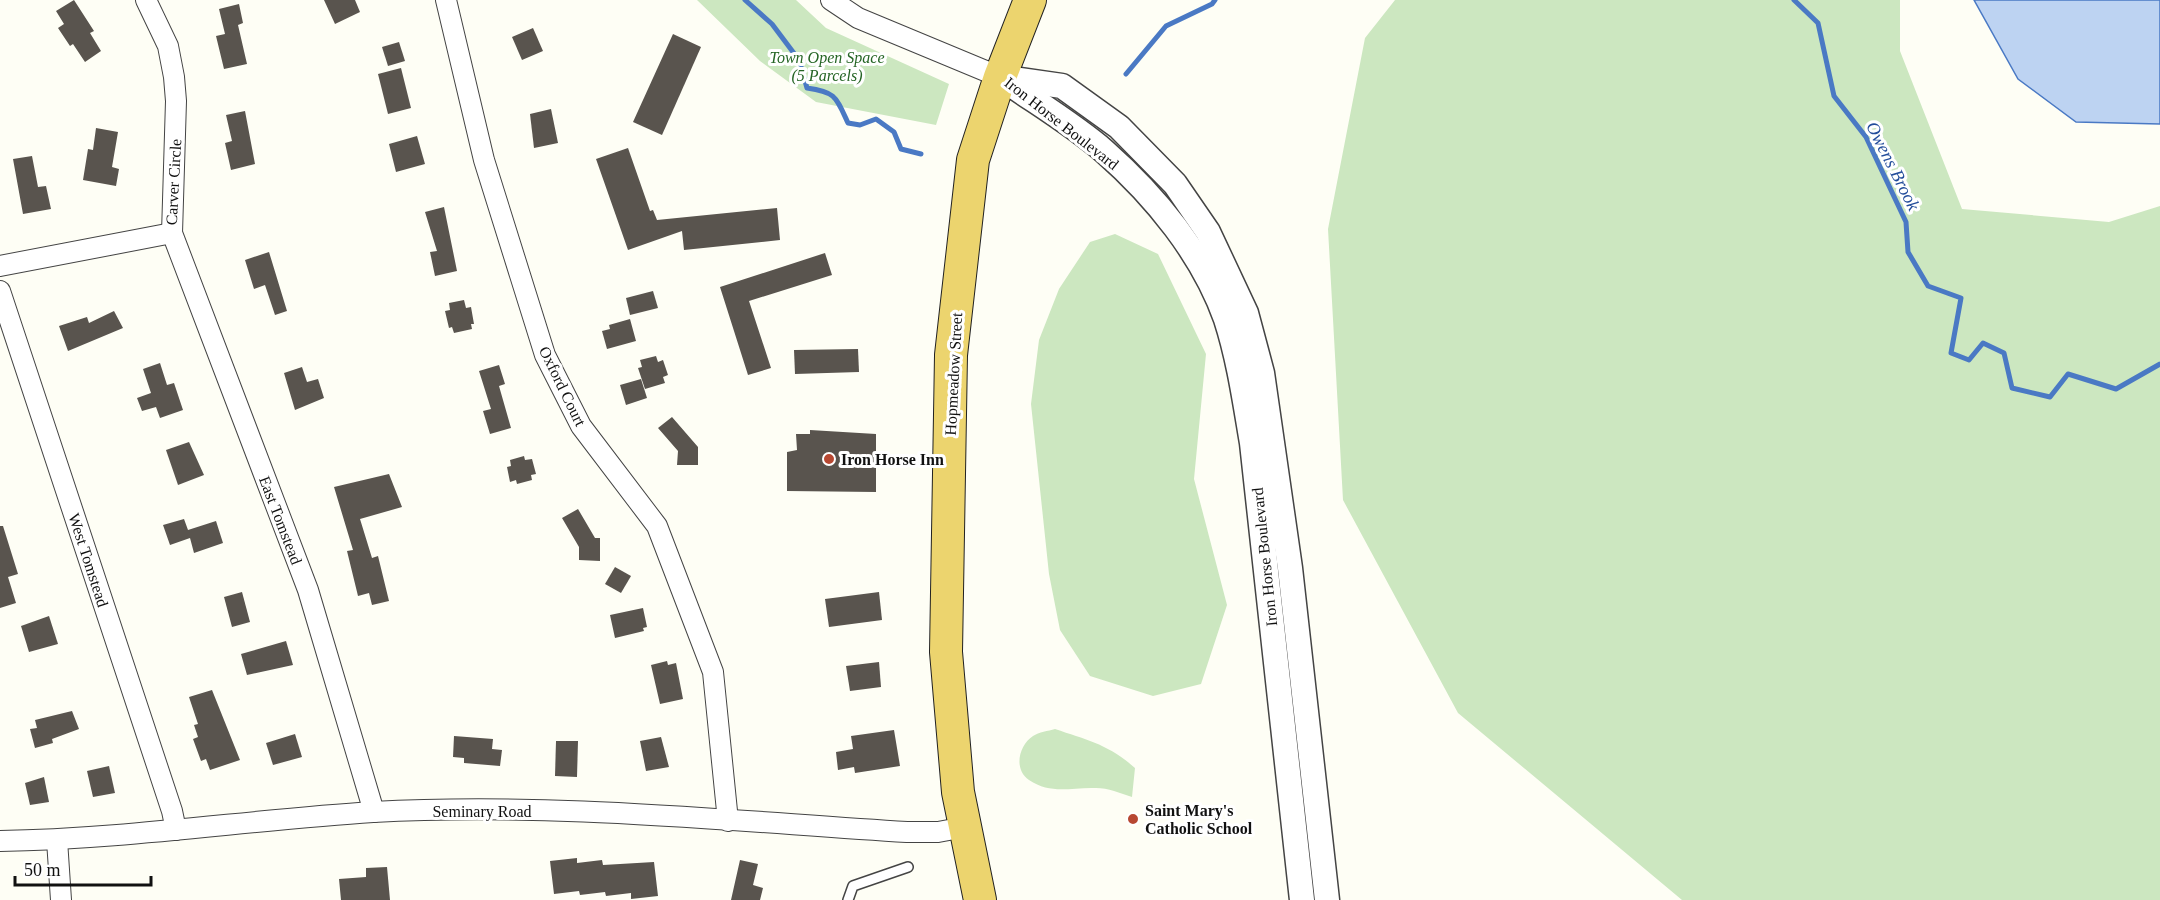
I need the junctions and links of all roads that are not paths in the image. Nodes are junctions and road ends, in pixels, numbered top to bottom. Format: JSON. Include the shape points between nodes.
{"nodes":[{"id":1,"x":146,"y":0,"type":"edge"},
{"id":2,"x":446,"y":0,"type":"edge"},
{"id":3,"x":831,"y":0,"type":"edge"},
{"id":4,"x":1030,"y":0,"type":"edge"},
{"id":5,"x":1000,"y":77,"type":"junction"},
{"id":6,"x":172,"y":233,"type":"junction"},
{"id":7,"x":0,"y":266,"type":"edge"},
{"id":8,"x":0,"y":291,"type":"edge"},
{"id":9,"x":374,"y":812,"type":"junction"},
{"id":10,"x":728,"y":821,"type":"junction"},
{"id":11,"x":965,"y":827,"type":"junction"},
{"id":12,"x":176,"y":830,"type":"junction"},
{"id":13,"x":57,"y":840,"type":"junction"},
{"id":14,"x":0,"y":841,"type":"edge"},
{"id":15,"x":908,"y":867,"type":"dead end"},
{"id":16,"x":61,"y":900,"type":"edge"},
{"id":17,"x":848,"y":900,"type":"edge"},
{"id":18,"x":980,"y":900,"type":"edge"},
{"id":19,"x":1302,"y":900,"type":"edge"},
{"id":20,"x":1327,"y":900,"type":"edge"}],
"edges":[{"from":1,"to":6,"type":"street","name":"Carver Circle","via":[[168,46],[174,77]]},
{"from":2,"to":10,"type":"street","name":"Oxford Court","via":[[484,160],[545,355],[581,426],[657,526],[713,672]]},
{"from":3,"to":5,"type":"street","via":[[858,18]]},
{"from":4,"to":5,"type":"highway","name":"Hopmeadow Street"},
{"from":5,"to":11,"type":"highway","name":"Hopmeadow Street","via":[[973,160],[951,355],[946,652],[953,746]]},
{"from":5,"to":19,"type":"street","name":"Iron Horse Boulevard","via":[[1103,150],[1138,184],[1176,228],[1226,320],[1252,443]]},
{"from":5,"to":20,"type":"street","name":"Iron Horse Boulevard","via":[[1062,86],[1119,128],[1175,184],[1202,222],[1246,313],[1262,373],[1288,557]]},
{"from":6,"to":7,"type":"street","name":"Carver Circle"},
{"from":6,"to":9,"type":"street","name":"East Tomstead","via":[[308,590]]},
{"from":8,"to":12,"type":"street","name":"West Tomstead"},
{"from":9,"to":10,"type":"street","name":"Seminary Road","via":[[559,811]]},
{"from":9,"to":12,"type":"street","name":"Seminary Road"},
{"from":10,"to":11,"type":"street","name":"Seminary Road","via":[[907,832]]},
{"from":11,"to":18,"type":"highway","name":"Hopmeadow Street"},
{"from":12,"to":13,"type":"street","name":"Seminary Road"},
{"from":13,"to":14,"type":"street","name":"Seminary Road"},
{"from":13,"to":16,"type":"street"},
{"from":15,"to":17,"type":"lane","via":[[853,886]]}]}
